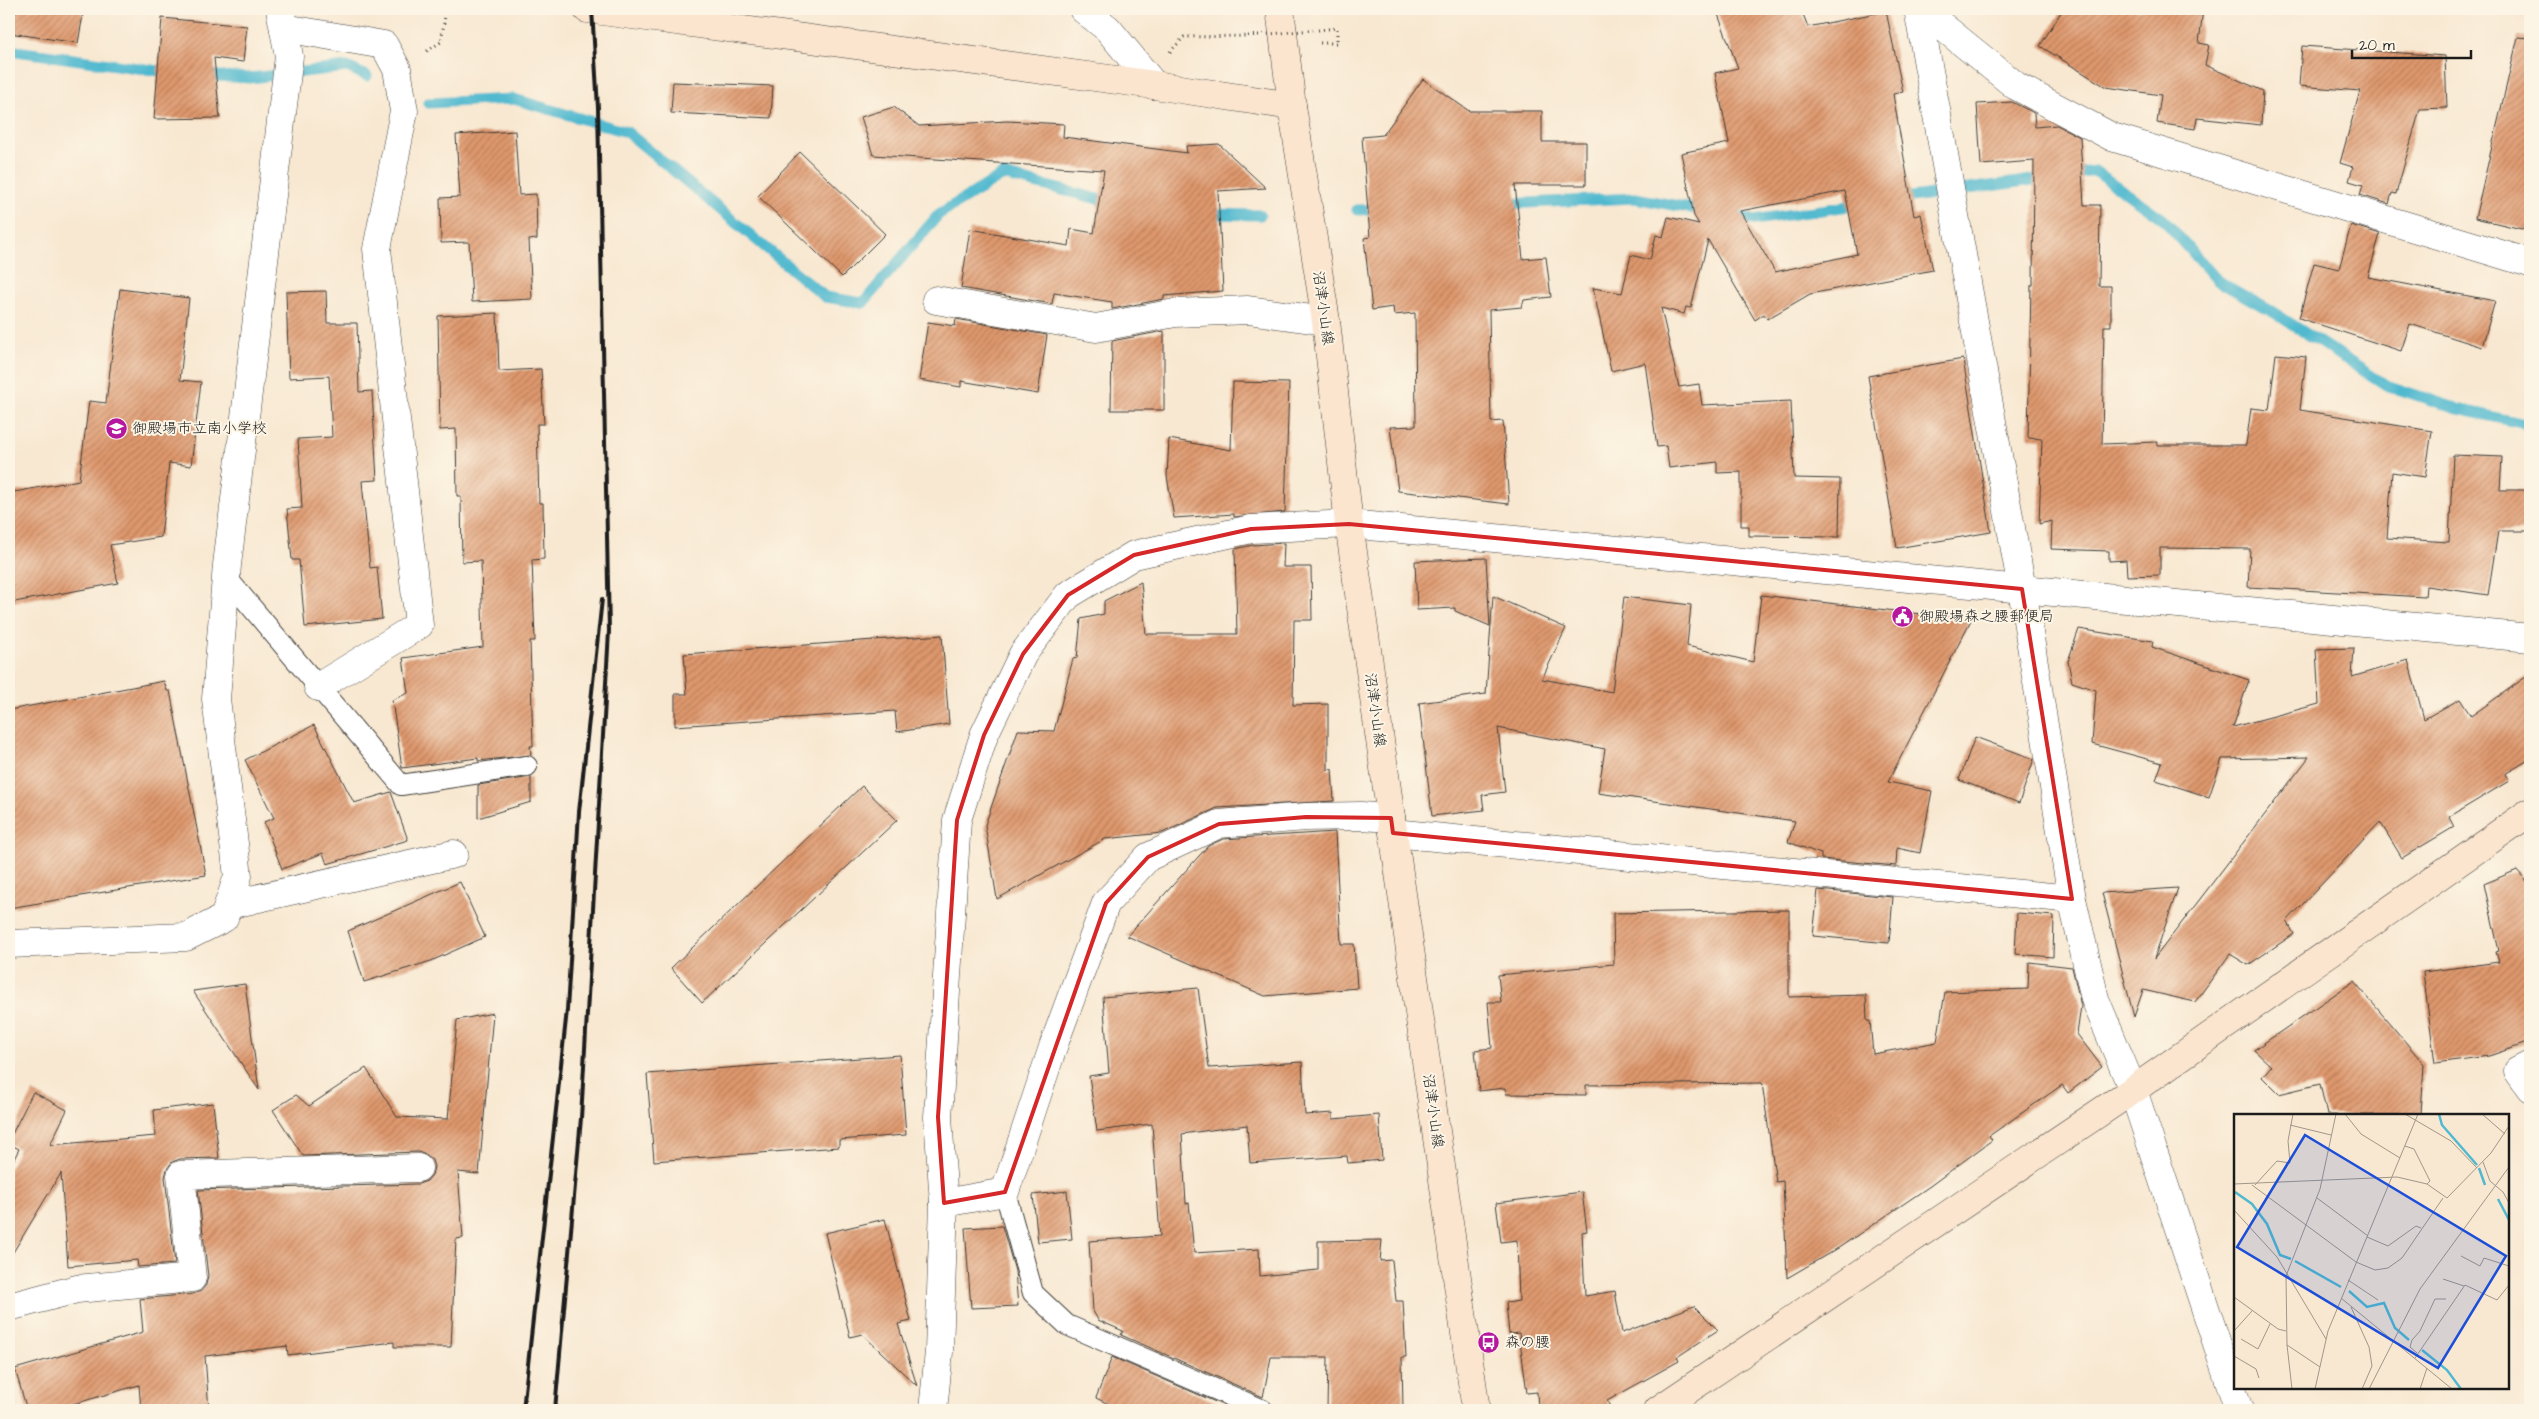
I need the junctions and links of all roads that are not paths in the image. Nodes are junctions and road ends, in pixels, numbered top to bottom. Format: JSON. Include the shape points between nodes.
{"nodes":[{"id":1,"x":587,"y":9,"type":"edge"},
{"id":2,"x":1083,"y":9,"type":"edge"},
{"id":3,"x":1280,"y":9,"type":"edge"},
{"id":4,"x":1919,"y":9,"type":"edge"},
{"id":5,"x":282,"y":19,"type":"edge"},
{"id":6,"x":1154,"y":84,"type":"junction"},
{"id":7,"x":1292,"y":106,"type":"junction"},
{"id":8,"x":2530,"y":263,"type":"edge"},
{"id":9,"x":936,"y":300,"type":"dead end"},
{"id":10,"x":1326,"y":321,"type":"junction"},
{"id":11,"x":1349,"y":524,"type":"junction"},
{"id":12,"x":226,"y":577,"type":"junction"},
{"id":13,"x":2022,"y":589,"type":"junction"},
{"id":14,"x":2530,"y":638,"type":"edge"},
{"id":15,"x":318,"y":687,"type":"junction"},
{"id":16,"x":527,"y":766,"type":"dead end"},
{"id":17,"x":2530,"y":812,"type":"edge"},
{"id":18,"x":1392,"y":826,"type":"junction"},
{"id":19,"x":454,"y":854,"type":"dead end"},
{"id":20,"x":2072,"y":899,"type":"junction"},
{"id":21,"x":228,"y":905,"type":"junction"},
{"id":22,"x":9,"y":944,"type":"edge"},
{"id":23,"x":2530,"y":1065,"type":"edge"},
{"id":24,"x":2530,"y":1088,"type":"edge"},
{"id":25,"x":2133,"y":1090,"type":"junction"},
{"id":26,"x":418,"y":1168,"type":"dead end"},
{"id":27,"x":1004,"y":1192,"type":"junction"},
{"id":28,"x":944,"y":1204,"type":"junction"},
{"id":29,"x":9,"y":1307,"type":"edge"},
{"id":30,"x":933,"y":1410,"type":"edge"},
{"id":31,"x":1263,"y":1410,"type":"edge"},
{"id":32,"x":1476,"y":1410,"type":"edge"},
{"id":33,"x":1658,"y":1410,"type":"edge"},
{"id":34,"x":2239,"y":1410,"type":"edge"}],
"edges":[{"from":1,"to":6,"type":"street"},
{"from":2,"to":6,"type":"street","via":[[1108,29]]},
{"from":3,"to":7,"type":"street","name":"沼津小山線"},
{"from":4,"to":8,"type":"street","via":[[2016,86],[2112,137]]},
{"from":4,"to":13,"type":"street"},
{"from":5,"to":12,"type":"street","via":[[289,56]]},
{"from":5,"to":15,"type":"street","via":[[384,45],[397,69],[404,111],[377,249],[419,625]]},
{"from":6,"to":7,"type":"street"},
{"from":7,"to":10,"type":"street","name":"沼津小山線"},
{"from":9,"to":10,"type":"street","via":[[1096,328],[1175,313],[1248,310]]},
{"from":10,"to":11,"type":"street","name":"沼津小山線"},
{"from":11,"to":13,"type":"street"},
{"from":11,"to":18,"type":"street","name":"沼津小山線"},
{"from":11,"to":28,"type":"street","via":[[1251,529],[1134,555],[1068,595],[1023,654],[984,735],[957,820],[938,1117]]},
{"from":12,"to":15,"type":"lane"},
{"from":12,"to":21,"type":"street","via":[[216,698],[238,876]]},
{"from":13,"to":14,"type":"street"},
{"from":13,"to":20,"type":"street"},
{"from":15,"to":16,"type":"lane","via":[[401,785]]},
{"from":17,"to":25,"type":"street"},
{"from":18,"to":20,"type":"street"},
{"from":18,"to":27,"type":"street","via":[[1361,816],[1219,824],[1148,856],[1106,903]]},
{"from":18,"to":32,"type":"street","name":"沼津小山線"},
{"from":19,"to":21,"type":"street"},
{"from":20,"to":25,"type":"street","via":[[2095,999]]},
{"from":21,"to":22,"type":"street","via":[[224,918],[186,937]]},
{"from":23,"to":24,"type":"street","via":[[2518,1070]]},
{"from":25,"to":33,"type":"street"},
{"from":25,"to":34,"type":"street"},
{"from":26,"to":29,"type":"street","via":[[182,1175],[192,1278],[77,1289]]},
{"from":27,"to":28,"type":"street"},
{"from":27,"to":31,"type":"lane","via":[[1033,1294],[1067,1325]]},
{"from":28,"to":30,"type":"street","via":[[939,1352]]}]}
